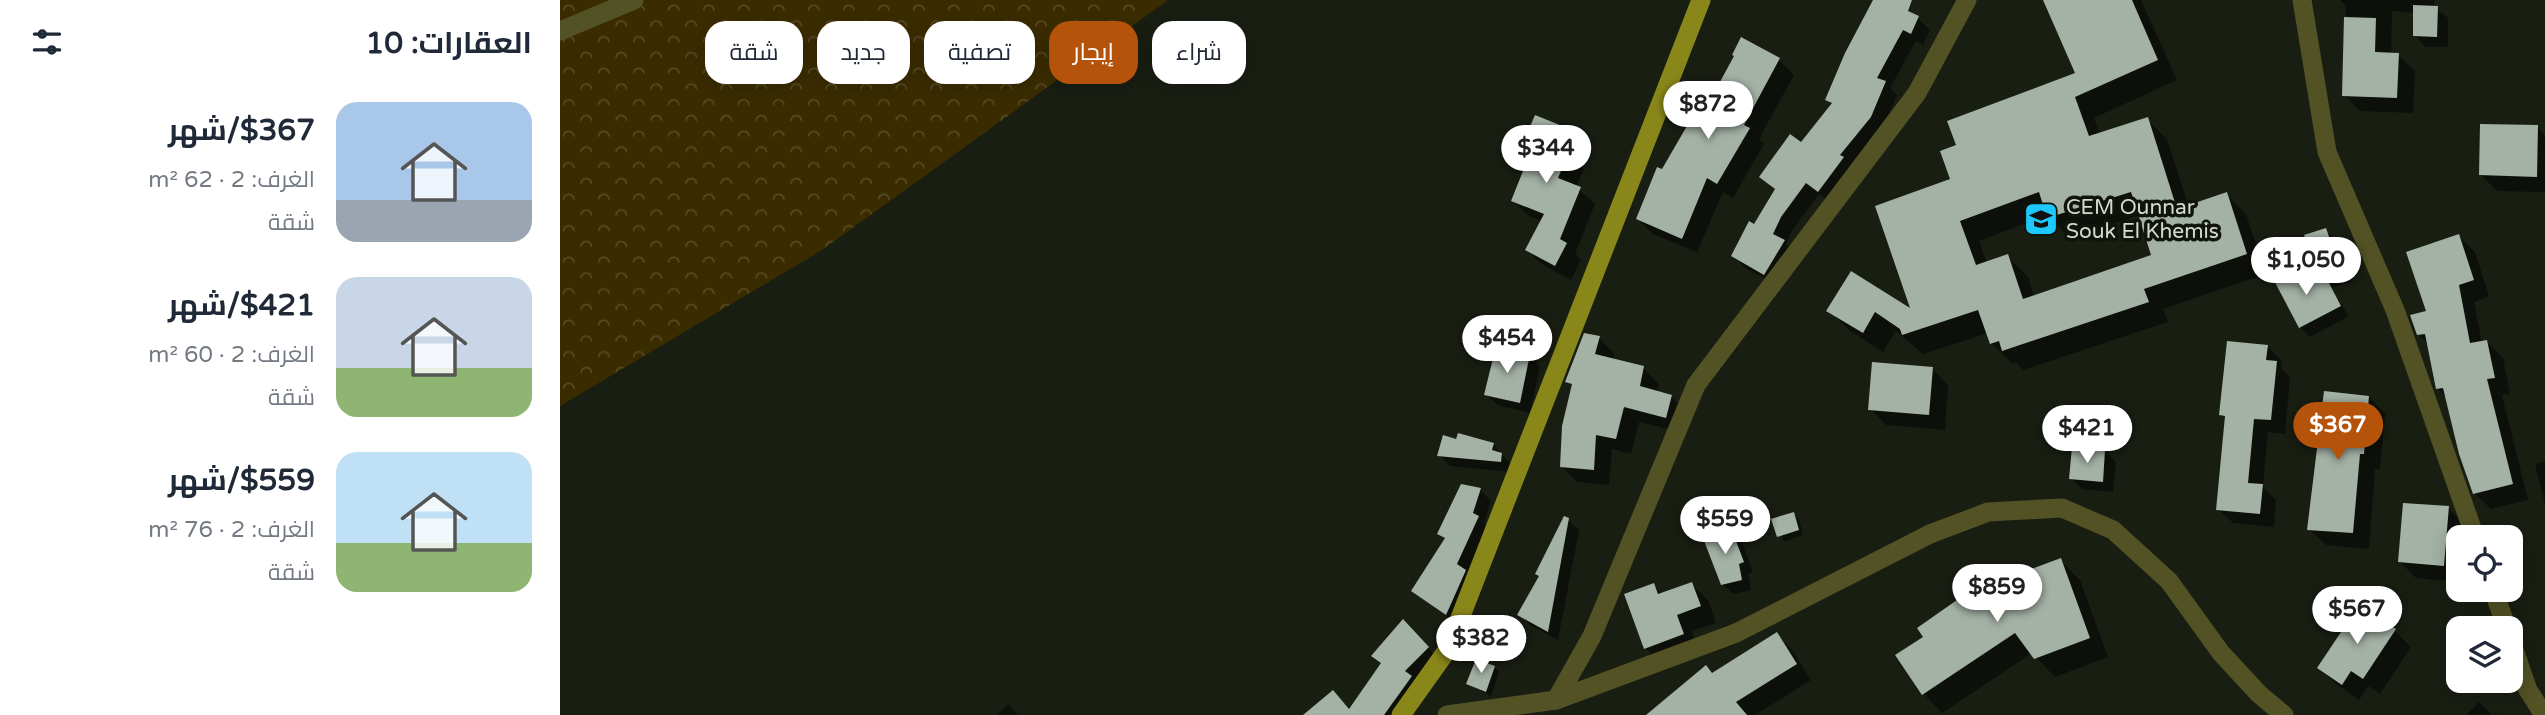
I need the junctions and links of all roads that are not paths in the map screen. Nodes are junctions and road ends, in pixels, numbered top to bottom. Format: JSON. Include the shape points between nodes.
{"nodes":[{"id":1,"x":634,"y":0,"type":"edge"},
{"id":2,"x":1701,"y":0,"type":"edge"},
{"id":3,"x":1967,"y":0,"type":"edge"},
{"id":4,"x":2302,"y":0,"type":"edge"},
{"id":5,"x":560,"y":32,"type":"edge"},
{"id":6,"x":2471,"y":525,"type":"edge"},
{"id":7,"x":2523,"y":676,"type":"edge"},
{"id":8,"x":1556,"y":699,"type":"junction"},
{"id":9,"x":1401,"y":715,"type":"edge"},
{"id":10,"x":1447,"y":715,"type":"edge"},
{"id":11,"x":2284,"y":715,"type":"edge"},
{"id":12,"x":2544,"y":715,"type":"edge"}],
"edges":[{"from":1,"to":5,"type":"street"},
{"from":2,"to":9,"type":"main road","via":[[1448,649]]},
{"from":3,"to":8,"type":"street","via":[[1917,93],[1696,384],[1592,636]]},
{"from":4,"to":6,"type":"street","via":[[2327,152],[2395,310]]},
{"from":7,"to":12,"type":"street"},
{"from":8,"to":10,"type":"street"},
{"from":8,"to":11,"type":"street","via":[[1736,632],[1930,534],[1988,512],[2062,508],[2113,530],[2169,581],[2221,653]]}]}
